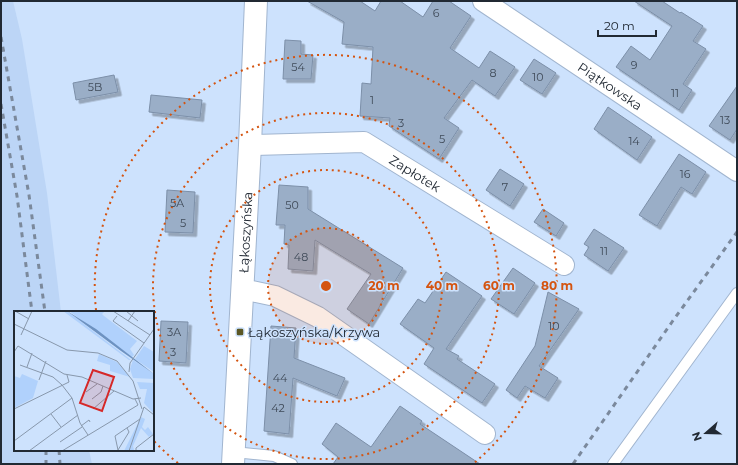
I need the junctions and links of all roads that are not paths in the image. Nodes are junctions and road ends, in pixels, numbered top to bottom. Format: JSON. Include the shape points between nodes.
{"nodes":[{"id":1,"x":256,"y":1,"type":"edge"},
{"id":2,"x":483,"y":1,"type":"edge"},
{"id":3,"x":250,"y":145,"type":"junction"},
{"id":4,"x":737,"y":171,"type":"edge"},
{"id":5,"x":564,"y":264,"type":"dead end"},
{"id":6,"x":242,"y":289,"type":"junction"},
{"id":7,"x":737,"y":293,"type":"edge"},
{"id":8,"x":485,"y":434,"type":"dead end"},
{"id":9,"x":233,"y":458,"type":"edge"},
{"id":10,"x":292,"y":464,"type":"edge"},
{"id":11,"x":613,"y":464,"type":"edge"}],
"edges":[{"from":1,"to":3,"type":"street","name":"Łąkoszyńska"},
{"from":2,"to":4,"type":"street","name":"Piątkowska"},
{"from":3,"to":5,"type":"street","name":"Zapłotek","via":[[364,142]]},
{"from":3,"to":6,"type":"street","name":"Łąkoszyńska"},
{"from":6,"to":8,"type":"street","via":[[274,296],[318,317]]},
{"from":6,"to":9,"type":"street","name":"Łąkoszyńska"},
{"from":7,"to":11,"type":"lane"},
{"from":9,"to":10,"type":"lane","via":[[274,456]]}]}
